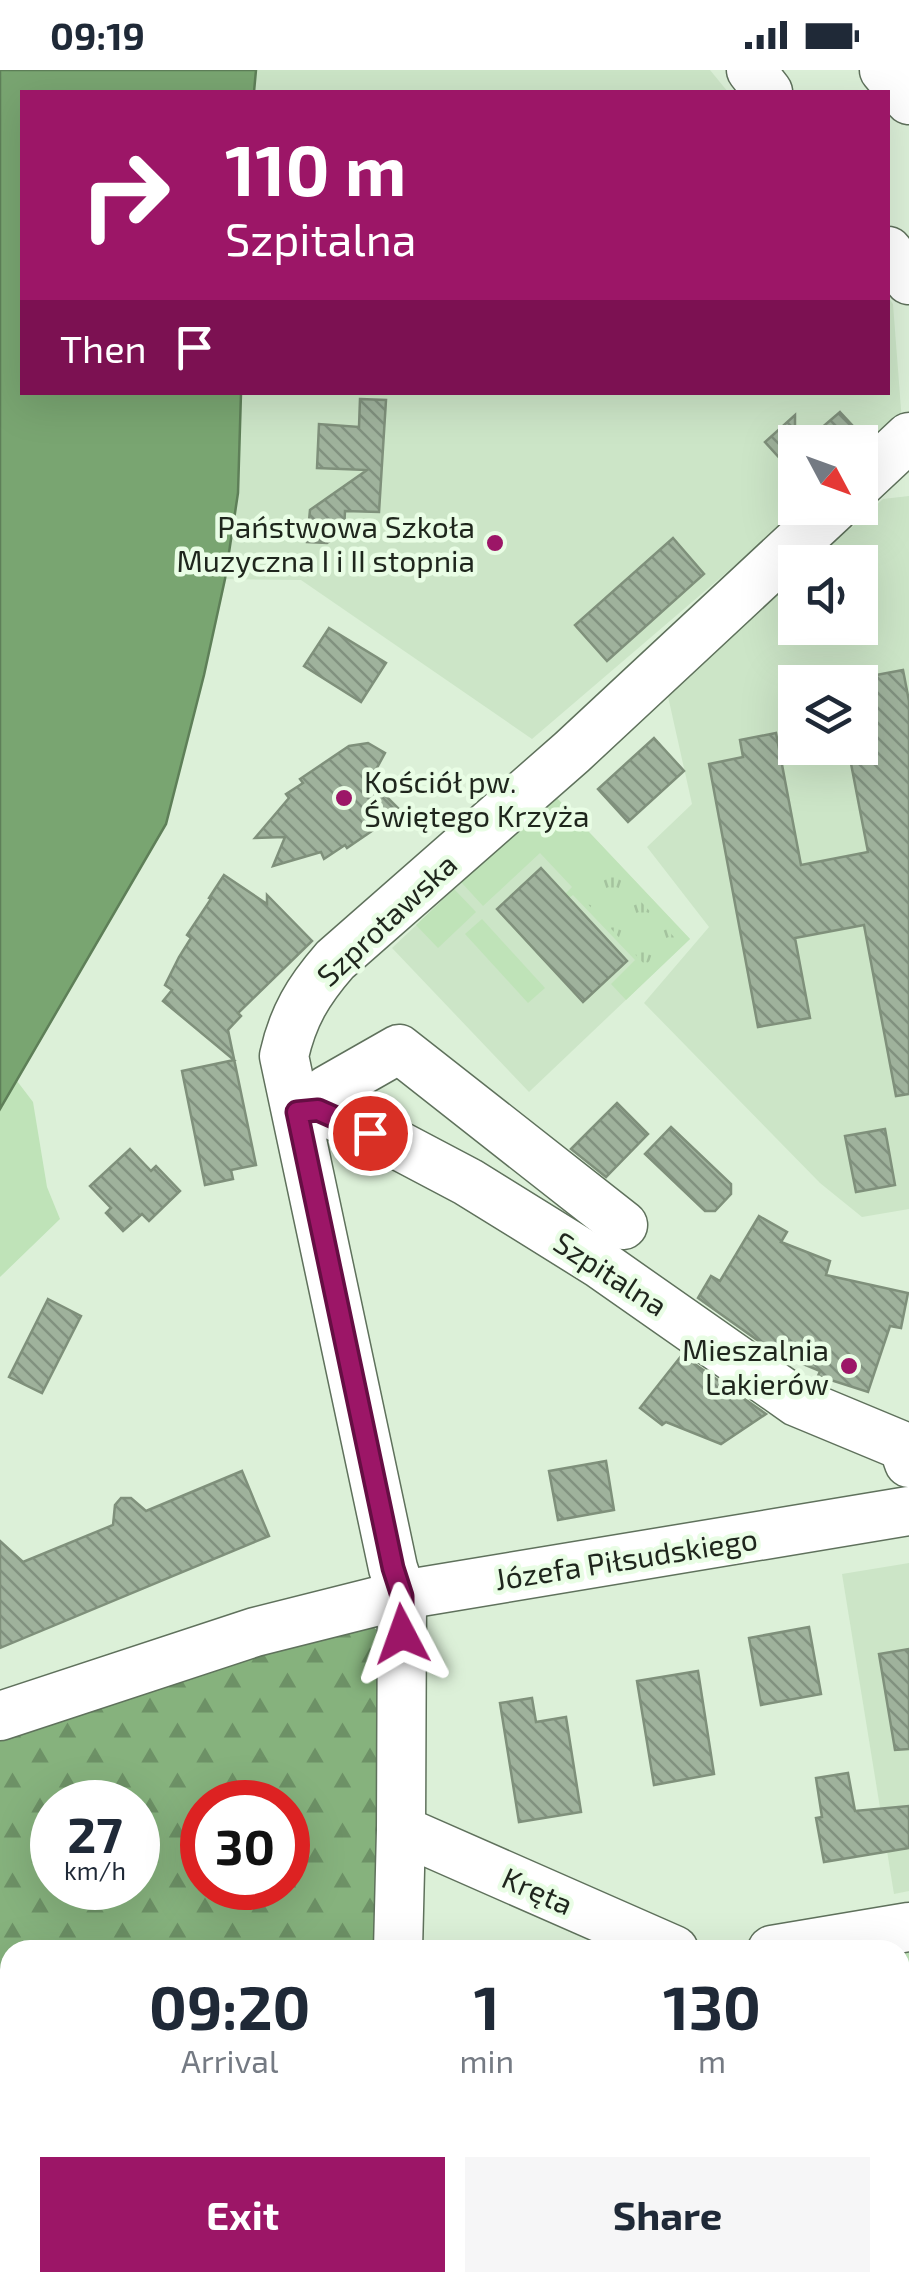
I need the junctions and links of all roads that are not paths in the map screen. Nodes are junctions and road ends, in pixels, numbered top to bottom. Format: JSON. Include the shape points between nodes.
{"nodes":[{"id":1,"x":890,"y":254,"type":"edge"},
{"id":2,"x":909,"y":280,"type":"edge"},
{"id":3,"x":909,"y":437,"type":"edge"},
{"id":4,"x":878,"y":467,"type":"edge"},
{"id":5,"x":816,"y":525,"type":"edge"},
{"id":6,"x":308,"y":1110,"type":"junction"},
{"id":7,"x":623,"y":1225,"type":"dead end"},
{"id":8,"x":909,"y":1462,"type":"edge"},
{"id":9,"x":909,"y":1511,"type":"edge"},
{"id":10,"x":402,"y":1596,"type":"junction"},
{"id":11,"x":0,"y":1716,"type":"edge"},
{"id":12,"x":401,"y":1830,"type":"junction"},
{"id":13,"x":909,"y":1927,"type":"edge"},
{"id":14,"x":398,"y":1940,"type":"edge"},
{"id":15,"x":638,"y":1940,"type":"edge"},
{"id":16,"x":832,"y":1940,"type":"edge"}],
"edges":[{"from":1,"to":2,"type":"street"},
{"from":3,"to":4,"type":"street"},
{"from":5,"to":6,"type":"street","name":"Szprotawska","via":[[312,986],[290,1027],[284,1056]]},
{"from":6,"to":7,"type":"street","via":[[326,1090],[399,1050]]},
{"from":6,"to":8,"type":"street","name":"Szpitalna","via":[[396,1144],[468,1182],[600,1264],[797,1402],[903,1446]]},
{"from":6,"to":10,"type":"street","name":"Szprotawska"},
{"from":9,"to":10,"type":"street","name":"Józefa Piłsudskiego"},
{"from":10,"to":11,"type":"street","name":"Józefa Piłsudskiego","via":[[256,1632]]},
{"from":10,"to":12,"type":"street"},
{"from":12,"to":14,"type":"street"},
{"from":12,"to":15,"type":"street","name":"Kręta"},
{"from":13,"to":16,"type":"street"}]}
